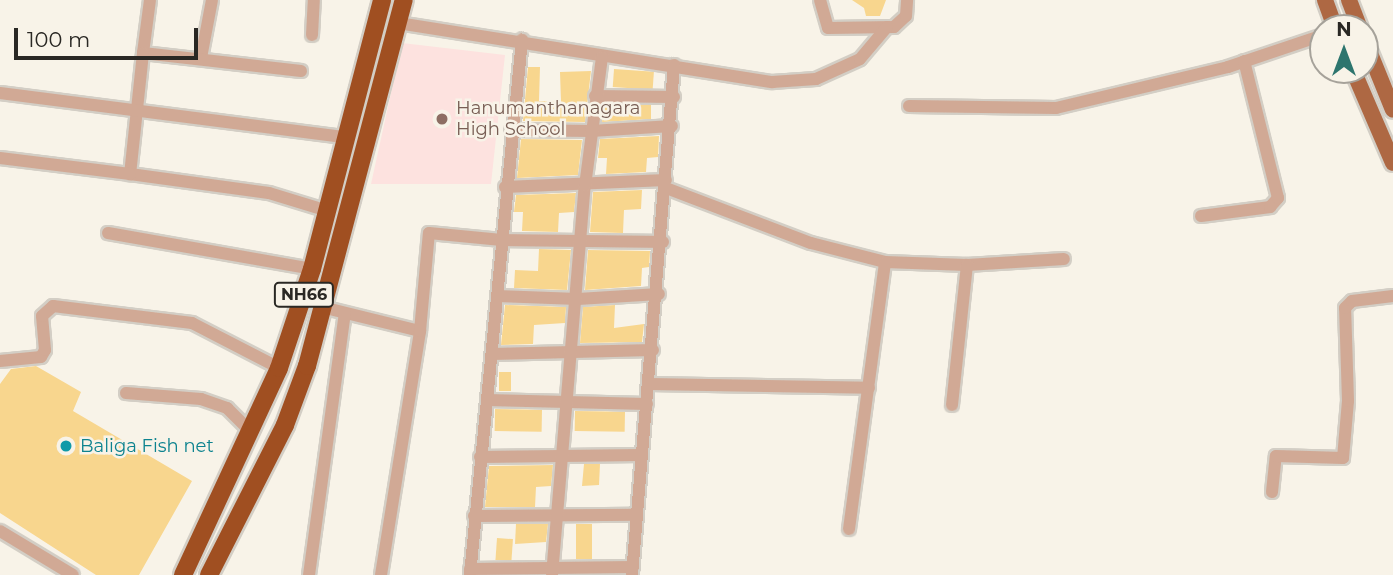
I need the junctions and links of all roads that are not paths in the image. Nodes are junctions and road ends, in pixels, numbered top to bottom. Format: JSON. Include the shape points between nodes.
{"nodes":[{"id":1,"x":150,"y":0,"type":"edge"},
{"id":2,"x":212,"y":0,"type":"edge"},
{"id":3,"x":314,"y":0,"type":"edge"},
{"id":4,"x":382,"y":0,"type":"edge"},
{"id":5,"x":404,"y":0,"type":"edge"},
{"id":6,"x":820,"y":0,"type":"edge"},
{"id":7,"x":907,"y":0,"type":"edge"},
{"id":8,"x":398,"y":23,"type":"junction"},
{"id":9,"x":887,"y":27,"type":"junction"},
{"id":10,"x":312,"y":35,"type":"dead end"},
{"id":11,"x":522,"y":40,"type":"junction"},
{"id":12,"x":1309,"y":40,"type":"edge"},
{"id":13,"x":143,"y":53,"type":"junction"},
{"id":14,"x":601,"y":57,"type":"junction"},
{"id":15,"x":201,"y":58,"type":"junction"},
{"id":16,"x":1244,"y":61,"type":"junction"},
{"id":17,"x":674,"y":65,"type":"junction"},
{"id":18,"x":301,"y":71,"type":"dead end"},
{"id":19,"x":1379,"y":76,"type":"edge"},
{"id":20,"x":1359,"y":84,"type":"edge"},
{"id":21,"x":0,"y":93,"type":"edge"},
{"id":22,"x":595,"y":96,"type":"junction"},
{"id":23,"x":674,"y":97,"type":"junction"},
{"id":24,"x":909,"y":106,"type":"dead end"},
{"id":25,"x":136,"y":110,"type":"junction"},
{"id":26,"x":1393,"y":110,"type":"edge"},
{"id":27,"x":672,"y":126,"type":"junction"},
{"id":28,"x":511,"y":130,"type":"junction"},
{"id":29,"x":591,"y":131,"type":"junction"},
{"id":30,"x":345,"y":137,"type":"junction"},
{"id":31,"x":0,"y":158,"type":"edge"},
{"id":32,"x":1393,"y":163,"type":"edge"},
{"id":33,"x":130,"y":174,"type":"junction"},
{"id":34,"x":666,"y":184,"type":"junction"},
{"id":35,"x":585,"y":186,"type":"junction"},
{"id":36,"x":505,"y":187,"type":"junction"},
{"id":37,"x":325,"y":210,"type":"junction"},
{"id":38,"x":1200,"y":216,"type":"dead end"},
{"id":39,"x":108,"y":233,"type":"dead end"},
{"id":40,"x":502,"y":240,"type":"junction"},
{"id":41,"x":582,"y":240,"type":"junction"},
{"id":42,"x":663,"y":242,"type":"junction"},
{"id":43,"x":1064,"y":259,"type":"dead end"},
{"id":44,"x":885,"y":262,"type":"junction"},
{"id":45,"x":967,"y":265,"type":"junction"},
{"id":46,"x":312,"y":269,"type":"junction"},
{"id":47,"x":659,"y":294,"type":"junction"},
{"id":48,"x":497,"y":296,"type":"junction"},
{"id":49,"x":1393,"y":296,"type":"edge"},
{"id":50,"x":578,"y":299,"type":"junction"},
{"id":51,"x":322,"y":307,"type":"junction"},
{"id":52,"x":345,"y":313,"type":"junction"},
{"id":53,"x":419,"y":331,"type":"junction"},
{"id":54,"x":653,"y":350,"type":"junction"},
{"id":55,"x":572,"y":352,"type":"junction"},
{"id":56,"x":492,"y":354,"type":"junction"},
{"id":57,"x":0,"y":361,"type":"edge"},
{"id":58,"x":279,"y":368,"type":"junction"},
{"id":59,"x":649,"y":384,"type":"junction"},
{"id":60,"x":869,"y":388,"type":"junction"},
{"id":61,"x":126,"y":393,"type":"dead end"},
{"id":62,"x":487,"y":400,"type":"junction"},
{"id":63,"x":568,"y":402,"type":"junction"},
{"id":64,"x":647,"y":404,"type":"junction"},
{"id":65,"x":952,"y":405,"type":"dead end"},
{"id":66,"x":250,"y":431,"type":"junction"},
{"id":67,"x":641,"y":455,"type":"junction"},
{"id":68,"x":480,"y":457,"type":"junction"},
{"id":69,"x":562,"y":458,"type":"junction"},
{"id":70,"x":1272,"y":492,"type":"dead end"},
{"id":71,"x":636,"y":515,"type":"junction"},
{"id":72,"x":474,"y":516,"type":"junction"},
{"id":73,"x":557,"y":516,"type":"junction"},
{"id":74,"x":849,"y":529,"type":"dead end"},
{"id":75,"x":0,"y":531,"type":"edge"},
{"id":76,"x":552,"y":571,"type":"edge"},
{"id":77,"x":633,"y":571,"type":"edge"},
{"id":78,"x":470,"y":572,"type":"edge"},
{"id":79,"x":73,"y":575,"type":"edge"},
{"id":80,"x":183,"y":575,"type":"edge"},
{"id":81,"x":209,"y":575,"type":"edge"},
{"id":82,"x":309,"y":575,"type":"edge"},
{"id":83,"x":381,"y":575,"type":"edge"}],
"edges":[{"from":1,"to":13,"type":"street"},
{"from":2,"to":15,"type":"street"},
{"from":3,"to":10,"type":"street"},
{"from":4,"to":30,"type":"highway","number":"NH66"},
{"from":5,"to":8,"type":"highway","number":"NH66"},
{"from":6,"to":9,"type":"street","via":[[828,28]]},
{"from":7,"to":9,"type":"street","via":[[905,16]]},
{"from":8,"to":11,"type":"street"},
{"from":8,"to":51,"type":"highway","number":"NH66"},
{"from":9,"to":17,"type":"street","via":[[863,57],[816,79],[766,82]]},
{"from":11,"to":14,"type":"street"},
{"from":11,"to":28,"type":"street"},
{"from":12,"to":16,"type":"street"},
{"from":13,"to":15,"type":"street"},
{"from":13,"to":25,"type":"street"},
{"from":14,"to":17,"type":"street"},
{"from":14,"to":22,"type":"street"},
{"from":15,"to":18,"type":"street"},
{"from":16,"to":24,"type":"street","via":[[1056,108]]},
{"from":16,"to":38,"type":"street","via":[[1278,198],[1270,207]]},
{"from":17,"to":23,"type":"street"},
{"from":19,"to":26,"type":"main road"},
{"from":20,"to":32,"type":"main road"},
{"from":21,"to":25,"type":"street"},
{"from":22,"to":23,"type":"street"},
{"from":22,"to":29,"type":"street"},
{"from":23,"to":27,"type":"street"},
{"from":25,"to":30,"type":"street"},
{"from":25,"to":33,"type":"street"},
{"from":27,"to":29,"type":"street"},
{"from":27,"to":34,"type":"street"},
{"from":28,"to":29,"type":"street"},
{"from":28,"to":36,"type":"street"},
{"from":29,"to":35,"type":"street"},
{"from":30,"to":37,"type":"highway","number":"NH66"},
{"from":31,"to":33,"type":"street"},
{"from":33,"to":37,"type":"street","via":[[269,193]]},
{"from":34,"to":35,"type":"street"},
{"from":34,"to":42,"type":"street"},
{"from":34,"to":44,"type":"street","via":[[811,243]]},
{"from":35,"to":36,"type":"street"},
{"from":35,"to":41,"type":"street"},
{"from":36,"to":40,"type":"street"},
{"from":37,"to":46,"type":"highway","number":"NH66"},
{"from":39,"to":46,"type":"street"},
{"from":40,"to":41,"type":"street"},
{"from":40,"to":48,"type":"street"},
{"from":40,"to":53,"type":"street","via":[[429,233]]},
{"from":41,"to":42,"type":"street"},
{"from":41,"to":50,"type":"street"},
{"from":42,"to":47,"type":"street"},
{"from":43,"to":45,"type":"street"},
{"from":44,"to":45,"type":"street"},
{"from":44,"to":60,"type":"street"},
{"from":45,"to":65,"type":"street"},
{"from":46,"to":58,"type":"highway","number":"NH66"},
{"from":47,"to":50,"type":"street"},
{"from":47,"to":54,"type":"street"},
{"from":48,"to":50,"type":"street"},
{"from":48,"to":56,"type":"street"},
{"from":49,"to":70,"type":"street","via":[[1352,301],[1345,307],[1348,401],[1343,457],[1276,457]]},
{"from":50,"to":55,"type":"street"},
{"from":51,"to":52,"type":"street"},
{"from":51,"to":81,"type":"highway","number":"NH66","via":[[285,425]]},
{"from":52,"to":53,"type":"street"},
{"from":52,"to":82,"type":"street"},
{"from":53,"to":83,"type":"street"},
{"from":54,"to":55,"type":"street"},
{"from":54,"to":59,"type":"street"},
{"from":55,"to":56,"type":"street"},
{"from":55,"to":63,"type":"street"},
{"from":56,"to":62,"type":"street"},
{"from":57,"to":58,"type":"street","via":[[41,357],[45,350],[42,316],[53,306],[192,323]]},
{"from":58,"to":66,"type":"highway","number":"NH66"},
{"from":59,"to":60,"type":"street"},
{"from":59,"to":64,"type":"street"},
{"from":60,"to":74,"type":"street"},
{"from":61,"to":66,"type":"street","via":[[201,399],[228,408]]},
{"from":62,"to":63,"type":"street"},
{"from":62,"to":68,"type":"street"},
{"from":63,"to":64,"type":"street"},
{"from":63,"to":69,"type":"street"},
{"from":64,"to":67,"type":"street"},
{"from":66,"to":80,"type":"highway","number":"NH66"},
{"from":67,"to":69,"type":"street"},
{"from":67,"to":71,"type":"street"},
{"from":68,"to":69,"type":"street"},
{"from":68,"to":72,"type":"street"},
{"from":69,"to":73,"type":"street"},
{"from":71,"to":73,"type":"street"},
{"from":71,"to":77,"type":"street"},
{"from":72,"to":73,"type":"street"},
{"from":72,"to":78,"type":"street"},
{"from":73,"to":76,"type":"street"},
{"from":75,"to":79,"type":"street"},
{"from":76,"to":77,"type":"street"},
{"from":76,"to":78,"type":"street"}]}
